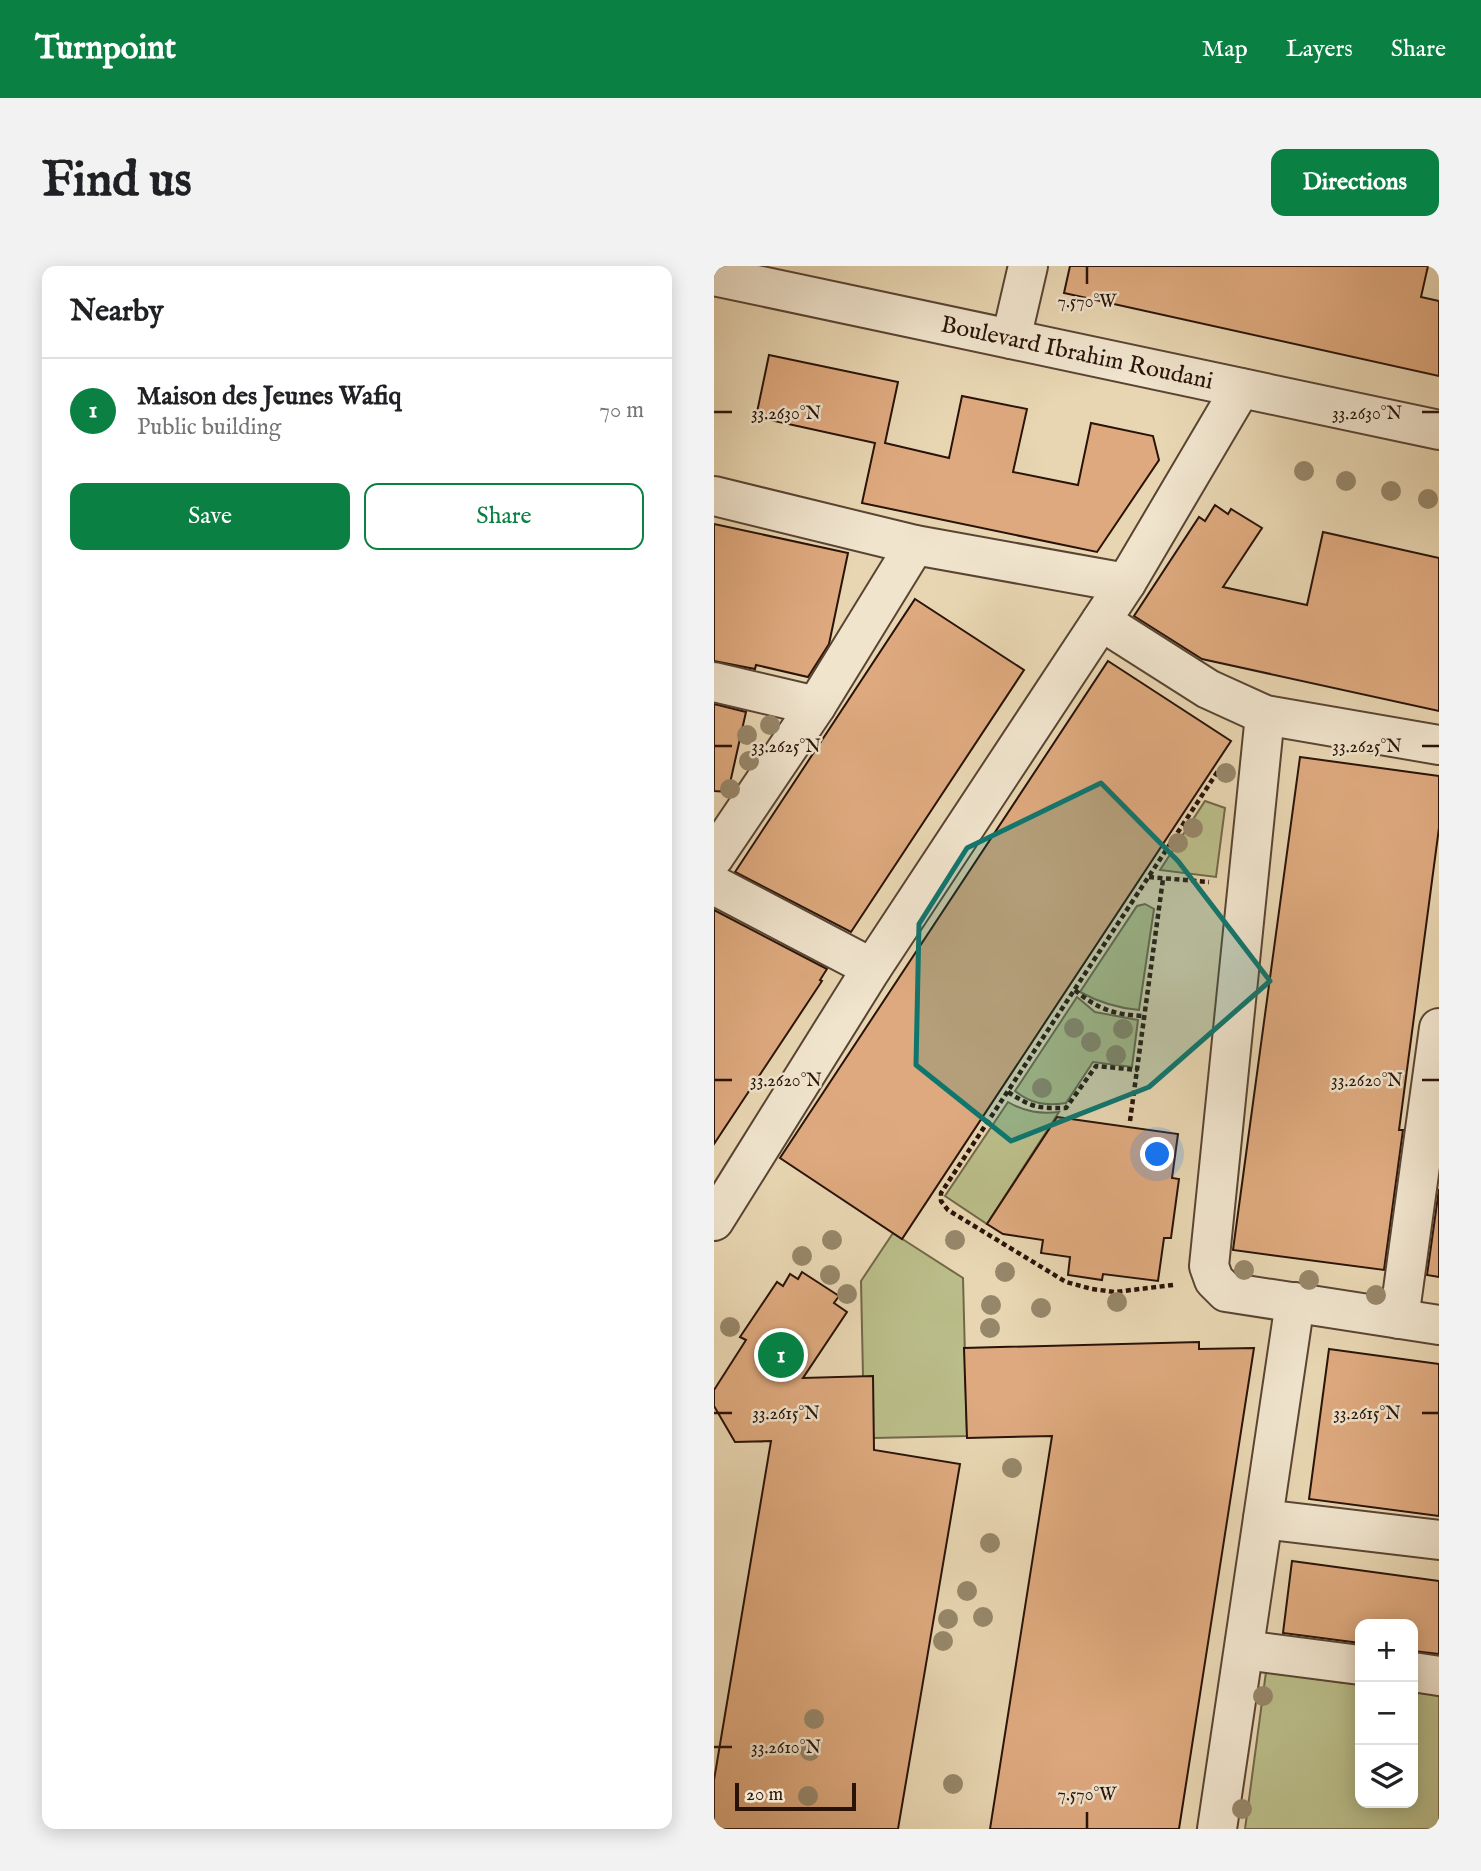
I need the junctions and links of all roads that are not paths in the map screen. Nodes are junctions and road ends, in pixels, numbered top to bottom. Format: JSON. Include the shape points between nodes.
{"nodes":[{"id":1,"x":1028,"y":266,"type":"edge"},
{"id":2,"x":714,"y":276,"type":"edge"},
{"id":3,"x":1011,"y":339,"type":"junction"},
{"id":4,"x":1241,"y":388,"type":"junction"},
{"id":5,"x":1439,"y":430,"type":"edge"},
{"id":6,"x":714,"y":496,"type":"edge"},
{"id":7,"x":915,"y":545,"type":"junction"},
{"id":8,"x":1126,"y":583,"type":"junction"},
{"id":9,"x":1101,"y":621,"type":"junction"},
{"id":10,"x":714,"y":682,"type":"edge"},
{"id":11,"x":816,"y":706,"type":"junction"},
{"id":12,"x":1265,"y":715,"type":"junction"},
{"id":13,"x":1439,"y":745,"type":"edge"},
{"id":14,"x":714,"y":857,"type":"edge"},
{"id":15,"x":714,"y":885,"type":"edge"},
{"id":16,"x":872,"y":968,"type":"junction"},
{"id":17,"x":1439,"y":1028,"type":"edge"},
{"id":18,"x":714,"y":1221,"type":"edge"},
{"id":19,"x":1295,"y":1302,"type":"junction"},
{"id":20,"x":1399,"y":1319,"type":"junction"},
{"id":21,"x":1439,"y":1325,"type":"edge"},
{"id":22,"x":1263,"y":1518,"type":"junction"},
{"id":23,"x":1439,"y":1540,"type":"edge"},
{"id":24,"x":1244,"y":1650,"type":"junction"},
{"id":25,"x":1355,"y":1664,"type":"edge"},
{"id":26,"x":1418,"y":1673,"type":"edge"},
{"id":27,"x":1439,"y":1676,"type":"edge"},
{"id":28,"x":1217,"y":1829,"type":"edge"}],
"edges":[{"from":1,"to":3,"type":"street"},
{"from":2,"to":3,"type":"street","name":"Boulevard Ibrahim Roudani"},
{"from":3,"to":4,"type":"street","name":"Boulevard Ibrahim Roudani"},
{"from":4,"to":5,"type":"street","name":"Boulevard Ibrahim Roudani"},
{"from":4,"to":8,"type":"street"},
{"from":6,"to":7,"type":"street"},
{"from":7,"to":8,"type":"street"},
{"from":7,"to":11,"type":"street"},
{"from":8,"to":9,"type":"street"},
{"from":9,"to":12,"type":"street","via":[[1208,689]]},
{"from":9,"to":16,"type":"street"},
{"from":10,"to":11,"type":"street"},
{"from":11,"to":14,"type":"street"},
{"from":12,"to":13,"type":"street"},
{"from":12,"to":19,"type":"street","via":[[1209,1266],[1226,1292]]},
{"from":15,"to":16,"type":"street"},
{"from":16,"to":18,"type":"street"},
{"from":17,"to":20,"type":"street"},
{"from":19,"to":20,"type":"street"},
{"from":19,"to":22,"type":"street"},
{"from":20,"to":21,"type":"street"},
{"from":22,"to":23,"type":"street"},
{"from":22,"to":24,"type":"street"},
{"from":24,"to":25,"type":"street"},
{"from":24,"to":28,"type":"street"},
{"from":26,"to":27,"type":"street"}]}
